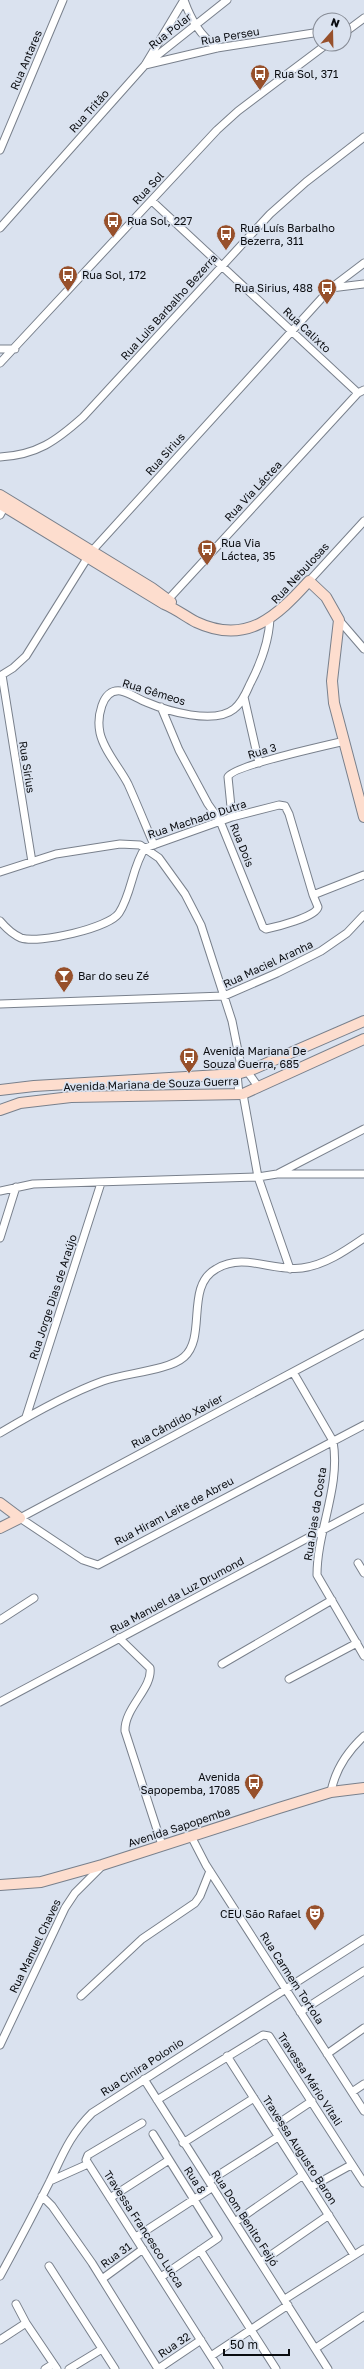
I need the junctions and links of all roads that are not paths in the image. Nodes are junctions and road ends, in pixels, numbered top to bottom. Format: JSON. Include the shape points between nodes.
{"nodes":[{"id":1,"x":63,"y":0,"type":"edge"},
{"id":2,"x":184,"y":0,"type":"edge"},
{"id":3,"x":227,"y":0,"type":"edge"},
{"id":4,"x":364,"y":18,"type":"edge"},
{"id":5,"x":196,"y":26,"type":"junction"},
{"id":6,"x":352,"y":27,"type":"edge"},
{"id":7,"x":312,"y":33,"type":"edge"},
{"id":8,"x":218,"y":48,"type":"junction"},
{"id":9,"x":316,"y":52,"type":"edge"},
{"id":10,"x":145,"y":65,"type":"junction"},
{"id":11,"x":364,"y":137,"type":"edge"},
{"id":12,"x":0,"y":150,"type":"edge"},
{"id":13,"x":152,"y":201,"type":"junction"},
{"id":14,"x":0,"y":228,"type":"edge"},
{"id":15,"x":364,"y":263,"type":"edge"},
{"id":16,"x":221,"y":265,"type":"junction"},
{"id":17,"x":364,"y":284,"type":"edge"},
{"id":18,"x":331,"y":288,"type":"junction"},
{"id":19,"x":292,"y":331,"type":"junction"},
{"id":20,"x":0,"y":349,"type":"edge"},
{"id":21,"x":14,"y":349,"type":"junction"},
{"id":22,"x":0,"y":364,"type":"edge"},
{"id":23,"x":361,"y":391,"type":"edge"},
{"id":24,"x":0,"y":458,"type":"edge"},
{"id":25,"x":3,"y":504,"type":"edge"},
{"id":26,"x":364,"y":521,"type":"edge"},
{"id":27,"x":89,"y":556,"type":"junction"},
{"id":28,"x":309,"y":581,"type":"junction"},
{"id":29,"x":166,"y":602,"type":"junction"},
{"id":30,"x":270,"y":618,"type":"junction"},
{"id":31,"x":339,"y":620,"type":"junction"},
{"id":32,"x":364,"y":649,"type":"edge"},
{"id":33,"x":1,"y":675,"type":"edge"},
{"id":34,"x":244,"y":697,"type":"junction"},
{"id":35,"x":161,"y":707,"type":"junction"},
{"id":36,"x":345,"y":741,"type":"junction"},
{"id":37,"x":258,"y":763,"type":"junction"},
{"id":38,"x":361,"y":793,"type":"edge"},
{"id":39,"x":364,"y":817,"type":"edge"},
{"id":40,"x":232,"y":818,"type":"junction"},
{"id":41,"x":220,"y":821,"type":"junction"},
{"id":42,"x":154,"y":845,"type":"junction"},
{"id":43,"x":145,"y":848,"type":"junction"},
{"id":44,"x":32,"y":862,"type":"junction"},
{"id":45,"x":0,"y":872,"type":"edge"},
{"id":46,"x":364,"y":875,"type":"edge"},
{"id":47,"x":314,"y":895,"type":"junction"},
{"id":48,"x":364,"y":915,"type":"edge"},
{"id":49,"x":0,"y":921,"type":"edge"},
{"id":50,"x":224,"y":996,"type":"junction"},
{"id":51,"x":0,"y":1004,"type":"edge"},
{"id":52,"x":364,"y":1021,"type":"edge"},
{"id":53,"x":364,"y":1039,"type":"edge"},
{"id":54,"x":240,"y":1061,"type":"junction"},
{"id":55,"x":249,"y":1071,"type":"junction"},
{"id":56,"x":237,"y":1074,"type":"junction"},
{"id":57,"x":259,"y":1088,"type":"junction"},
{"id":58,"x":0,"y":1090,"type":"edge"},
{"id":59,"x":241,"y":1094,"type":"junction"},
{"id":60,"x":0,"y":1110,"type":"edge"},
{"id":61,"x":364,"y":1129,"type":"edge"},
{"id":62,"x":277,"y":1174,"type":"junction"},
{"id":63,"x":364,"y":1174,"type":"edge"},
{"id":64,"x":258,"y":1177,"type":"junction"},
{"id":65,"x":100,"y":1184,"type":"junction"},
{"id":66,"x":16,"y":1187,"type":"junction"},
{"id":67,"x":0,"y":1191,"type":"edge"},
{"id":68,"x":0,"y":1238,"type":"edge"},
{"id":69,"x":364,"y":1238,"type":"edge"},
{"id":70,"x":290,"y":1269,"type":"junction"},
{"id":71,"x":364,"y":1334,"type":"edge"},
{"id":72,"x":293,"y":1372,"type":"junction"},
{"id":73,"x":26,"y":1417,"type":"junction"},
{"id":74,"x":364,"y":1425,"type":"edge"},
{"id":75,"x":0,"y":1433,"type":"edge"},
{"id":76,"x":333,"y":1441,"type":"junction"},
{"id":77,"x":0,"y":1503,"type":"edge"},
{"id":78,"x":364,"y":1508,"type":"edge"},
{"id":79,"x":20,"y":1518,"type":"junction"},
{"id":80,"x":0,"y":1528,"type":"edge"},
{"id":81,"x":323,"y":1531,"type":"junction"},
{"id":82,"x":358,"y":1563,"type":"dead end"},
{"id":83,"x":364,"y":1573,"type":"edge"},
{"id":84,"x":34,"y":1598,"type":"dead end"},
{"id":85,"x":332,"y":1600,"type":"junction"},
{"id":86,"x":0,"y":1620,"type":"edge"},
{"id":87,"x":119,"y":1638,"type":"junction"},
{"id":88,"x":356,"y":1643,"type":"junction"},
{"id":89,"x":364,"y":1656,"type":"edge"},
{"id":90,"x":222,"y":1664,"type":"dead end"},
{"id":91,"x":289,"y":1679,"type":"dead end"},
{"id":92,"x":0,"y":1702,"type":"edge"},
{"id":93,"x":364,"y":1736,"type":"edge"},
{"id":94,"x":364,"y":1788,"type":"edge"},
{"id":95,"x":331,"y":1792,"type":"junction"},
{"id":96,"x":191,"y":1836,"type":"junction"},
{"id":97,"x":162,"y":1845,"type":"junction"},
{"id":98,"x":102,"y":1865,"type":"junction"},
{"id":99,"x":210,"y":1871,"type":"junction"},
{"id":100,"x":0,"y":1885,"type":"edge"},
{"id":101,"x":364,"y":1939,"type":"edge"},
{"id":102,"x":364,"y":1971,"type":"edge"},
{"id":103,"x":286,"y":1988,"type":"junction"},
{"id":104,"x":81,"y":1996,"type":"dead end"},
{"id":105,"x":300,"y":2012,"type":"junction"},
{"id":106,"x":364,"y":2028,"type":"edge"},
{"id":107,"x":0,"y":2045,"type":"edge"},
{"id":108,"x":327,"y":2054,"type":"junction"},
{"id":109,"x":227,"y":2056,"type":"junction"},
{"id":110,"x":144,"y":2079,"type":"junction"},
{"id":111,"x":364,"y":2084,"type":"edge"},
{"id":112,"x":352,"y":2092,"type":"junction"},
{"id":113,"x":254,"y":2098,"type":"junction"},
{"id":114,"x":157,"y":2100,"type":"junction"},
{"id":115,"x":312,"y":2101,"type":"junction"},
{"id":116,"x":364,"y":2111,"type":"edge"},
{"id":117,"x":142,"y":2123,"type":"dead end"},
{"id":118,"x":273,"y":2127,"type":"junction"},
{"id":119,"x":153,"y":2134,"type":"dead end"},
{"id":120,"x":278,"y":2137,"type":"junction"},
{"id":121,"x":183,"y":2142,"type":"junction"},
{"id":122,"x":169,"y":2160,"type":"junction"},
{"id":123,"x":88,"y":2164,"type":"junction"},
{"id":124,"x":351,"y":2164,"type":"junction"},
{"id":125,"x":303,"y":2175,"type":"junction"},
{"id":126,"x":50,"y":2181,"type":"junction"},
{"id":127,"x":364,"y":2183,"type":"edge"},
{"id":128,"x":211,"y":2184,"type":"junction"},
{"id":129,"x":310,"y":2187,"type":"junction"},
{"id":130,"x":42,"y":2196,"type":"junction"},
{"id":131,"x":110,"y":2198,"type":"junction"},
{"id":132,"x":194,"y":2198,"type":"junction"},
{"id":133,"x":329,"y":2215,"type":"junction"},
{"id":134,"x":235,"y":2222,"type":"junction"},
{"id":135,"x":136,"y":2237,"type":"junction"},
{"id":136,"x":143,"y":2249,"type":"junction"},
{"id":137,"x":364,"y":2249,"type":"edge"},
{"id":138,"x":200,"y":2250,"type":"junction"},
{"id":139,"x":354,"y":2255,"type":"junction"},
{"id":140,"x":261,"y":2262,"type":"junction"},
{"id":141,"x":49,"y":2266,"type":"dead end"},
{"id":142,"x":0,"y":2276,"type":"edge"},
{"id":143,"x":161,"y":2276,"type":"junction"},
{"id":144,"x":102,"y":2279,"type":"junction"},
{"id":145,"x":287,"y":2302,"type":"junction"},
{"id":146,"x":16,"y":2304,"type":"dead end"},
{"id":147,"x":364,"y":2316,"type":"edge"},
{"id":148,"x":26,"y":2323,"type":"junction"},
{"id":149,"x":251,"y":2328,"type":"junction"},
{"id":150,"x":0,"y":2340,"type":"edge"},
{"id":151,"x":201,"y":2340,"type":"junction"},
{"id":152,"x":316,"y":2348,"type":"junction"},
{"id":153,"x":102,"y":2349,"type":"junction"},
{"id":154,"x":211,"y":2356,"type":"junction"},
{"id":155,"x":55,"y":2366,"type":"edge"},
{"id":156,"x":45,"y":2369,"type":"edge"},
{"id":157,"x":69,"y":2369,"type":"edge"},
{"id":158,"x":115,"y":2369,"type":"edge"},
{"id":159,"x":158,"y":2369,"type":"edge"},
{"id":160,"x":219,"y":2369,"type":"edge"},
{"id":161,"x":276,"y":2369,"type":"edge"},
{"id":162,"x":328,"y":2369,"type":"edge"}],
"edges":[{"from":1,"to":12,"type":"street","name":"Rua Antares"},
{"from":2,"to":5,"type":"street","via":[[189,16]]},
{"from":2,"to":10,"type":"street","name":"Rua Tritão"},
{"from":3,"to":5,"type":"street","name":"Rua Polar"},
{"from":4,"to":6,"type":"street"},
{"from":5,"to":8,"type":"street","via":[[202,35]]},
{"from":5,"to":10,"type":"street","name":"Rua Polar"},
{"from":7,"to":8,"type":"street","name":"Rua Perseu"},
{"from":8,"to":10,"type":"street","name":"Rua Perseu"},
{"from":9,"to":13,"type":"street","name":"Rua Sol","via":[[238,111]]},
{"from":10,"to":14,"type":"street","name":"Rua Tritão"},
{"from":11,"to":16,"type":"street","name":"Rua Luis Barbalho Bezerra","via":[[270,214]]},
{"from":13,"to":16,"type":"street","name":"Rua Calixto"},
{"from":13,"to":21,"type":"street","name":"Rua Sol"},
{"from":15,"to":18,"type":"street","name":"Rua Sirius"},
{"from":16,"to":19,"type":"street","name":"Rua Calixto"},
{"from":16,"to":24,"type":"street","name":"Rua Luis Barbalho Bezerra","via":[[83,417],[59,439],[31,453]]},
{"from":17,"to":18,"type":"street"},
{"from":18,"to":19,"type":"street","name":"Rua Sirius"},
{"from":19,"to":23,"type":"street","name":"Rua Calixto"},
{"from":19,"to":27,"type":"street","name":"Rua Sirius"},
{"from":20,"to":21,"type":"street"},
{"from":21,"to":22,"type":"street","name":"Rua Sol"},
{"from":23,"to":29,"type":"street","name":"Rua Via Láctea"},
{"from":25,"to":27,"type":"main road","name":"Rua Nebulosas"},
{"from":26,"to":28,"type":"street","name":"Rua Nebulosas"},
{"from":27,"to":29,"type":"main road","name":"Rua Nebulosas"},
{"from":27,"to":33,"type":"street","name":"Rua Sirius","via":[[26,656]]},
{"from":28,"to":30,"type":"main road","name":"Rua Nebulosas","via":[[281,612]]},
{"from":28,"to":31,"type":"main road","via":[[326,598]]},
{"from":29,"to":30,"type":"main road","name":"Rua Nebulosas","via":[[196,622],[221,630],[252,628]]},
{"from":30,"to":34,"type":"street","name":"Rua Gêmeos","via":[[264,655]]},
{"from":31,"to":32,"type":"street"},
{"from":31,"to":36,"type":"main road","via":[[332,681],[334,703]]},
{"from":33,"to":44,"type":"street","name":"Rua Sirius"},
{"from":34,"to":35,"type":"street","name":"Rua Gêmeos","via":[[234,708],[216,716],[203,716]]},
{"from":34,"to":37,"type":"street"},
{"from":35,"to":41,"type":"street","name":"Rua Dois","via":[[179,750]]},
{"from":35,"to":42,"type":"street","name":"Rua Gêmeos","via":[[122,691],[114,691],[104,702],[99,726],[101,737],[127,783]]},
{"from":36,"to":37,"type":"street","name":"Rua 3"},
{"from":36,"to":38,"type":"main road"},
{"from":37,"to":40,"type":"street","name":"Rua 3","via":[[229,774]]},
{"from":38,"to":39,"type":"main road"},
{"from":40,"to":41,"type":"street","name":"Rua Machado Dutra"},
{"from":40,"to":47,"type":"street","name":"Rua Machado Dutra","via":[[285,806]]},
{"from":41,"to":42,"type":"street","name":"Rua Machado Dutra"},
{"from":41,"to":47,"type":"street","name":"Rua Dois","via":[[264,929],[280,926],[314,913],[318,907]]},
{"from":42,"to":43,"type":"street","name":"Rua Machado Dutra"},
{"from":43,"to":44,"type":"street","via":[[134,844],[101,846],[56,854]]},
{"from":43,"to":49,"type":"street","name":"Rua Machado Dutra","via":[[124,905],[114,919],[103,925],[38,940],[27,940],[16,935]]},
{"from":43,"to":50,"type":"street","via":[[159,858],[194,908]]},
{"from":44,"to":45,"type":"street"},
{"from":46,"to":47,"type":"street"},
{"from":48,"to":50,"type":"street","name":"Rua Maciel Aranha","via":[[347,933],[321,951],[270,977]]},
{"from":50,"to":51,"type":"street","name":"Rua Maciel Aranha"},
{"from":50,"to":54,"type":"street"},
{"from":52,"to":55,"type":"main road","name":"Avenida Mariana de Souza Guerra"},
{"from":53,"to":57,"type":"main road","name":"Avenida Mariana de Souza Guerra"},
{"from":54,"to":55,"type":"street"},
{"from":54,"to":56,"type":"street"},
{"from":55,"to":56,"type":"main road","name":"Avenida Mariana de Souza Guerra"},
{"from":55,"to":57,"type":"street"},
{"from":56,"to":58,"type":"main road","name":"Avenida Mariana de Souza Guerra"},
{"from":56,"to":59,"type":"street"},
{"from":57,"to":59,"type":"main road","name":"Avenida Mariana de Souza Guerra"},
{"from":59,"to":60,"type":"main road","name":"Avenida Mariana de Souza Guerra","via":[[71,1097],[20,1103]]},
{"from":59,"to":64,"type":"street"},
{"from":61,"to":62,"type":"street"},
{"from":62,"to":63,"type":"street"},
{"from":62,"to":64,"type":"street"},
{"from":64,"to":65,"type":"street"},
{"from":64,"to":70,"type":"street"},
{"from":65,"to":66,"type":"street","via":[[33,1184]]},
{"from":65,"to":73,"type":"street","name":"Rua Jorge Dias de Araújo"},
{"from":66,"to":67,"type":"street"},
{"from":66,"to":68,"type":"street"},
{"from":69,"to":70,"type":"street","via":[[337,1256],[319,1264]]},
{"from":70,"to":73,"type":"street","via":[[241,1261],[214,1269],[204,1280],[199,1294],[193,1337],[190,1349],[184,1357],[101,1382]]},
{"from":71,"to":72,"type":"street","name":"Rua Cândido Xavier"},
{"from":72,"to":76,"type":"street","name":"Rua Dias da Costa"},
{"from":72,"to":79,"type":"street","name":"Rua Cândido Xavier"},
{"from":73,"to":75,"type":"street"},
{"from":74,"to":76,"type":"street","name":"Rua Hiram Leite de Abreu"},
{"from":76,"to":79,"type":"street","name":"Rua Hiram Leite de Abreu","via":[[98,1565],[83,1560]]},
{"from":76,"to":81,"type":"street","name":"Rua Dias da Costa","via":[[333,1481]]},
{"from":77,"to":79,"type":"main road","name":"Rua Hiram Leite de Abreu"},
{"from":78,"to":81,"type":"street","name":"Rua Manuel da Luz Drumond"},
{"from":79,"to":80,"type":"main road","name":"Rua Cândido Xavier"},
{"from":81,"to":85,"type":"street","name":"Rua Dias da Costa","via":[[317,1575]]},
{"from":81,"to":87,"type":"street","name":"Rua Manuel da Luz Drumond"},
{"from":82,"to":83,"type":"street"},
{"from":84,"to":86,"type":"street"},
{"from":85,"to":88,"type":"street"},
{"from":85,"to":90,"type":"street"},
{"from":87,"to":92,"type":"street","name":"Rua Manuel da Luz Drumond"},
{"from":87,"to":97,"type":"street","via":[[150,1668],[143,1689],[127,1716],[124,1731]]},
{"from":88,"to":89,"type":"street"},
{"from":88,"to":91,"type":"street"},
{"from":93,"to":95,"type":"street","via":[[342,1763]]},
{"from":94,"to":95,"type":"main road","name":"Avenida Sapopemba"},
{"from":95,"to":96,"type":"main road","name":"Avenida Sapopemba"},
{"from":96,"to":97,"type":"main road","name":"Avenida Sapopemba"},
{"from":96,"to":99,"type":"street","name":"Rua Carmem Tortola"},
{"from":97,"to":98,"type":"main road","name":"Avenida Sapopemba"},
{"from":98,"to":100,"type":"main road","name":"Avenida Sapopemba","via":[[41,1882]]},
{"from":98,"to":107,"type":"street","name":"Rua Manuel Chaves","via":[[75,1893],[65,1908]]},
{"from":99,"to":103,"type":"street","name":"Rua Carmem Tortola"},
{"from":99,"to":104,"type":"street","via":[[196,1903],[142,1939]]},
{"from":101,"to":103,"type":"street","name":"Rua Cinira Polonio"},
{"from":102,"to":105,"type":"street"},
{"from":103,"to":105,"type":"street","name":"Rua Carmem Tortola"},
{"from":103,"to":110,"type":"street","name":"Rua Cinira Polonio"},
{"from":105,"to":108,"type":"street","name":"Rua Carmem Tortola"},
{"from":106,"to":108,"type":"street"},
{"from":108,"to":112,"type":"street","name":"Rua Carmem Tortola"},
{"from":109,"to":113,"type":"street","name":"Travessa Augusto Baron"},
{"from":109,"to":114,"type":"street","name":"Travessa Mário Vitali"},
{"from":109,"to":115,"type":"street","name":"Travessa Mário Vitali","via":[[263,2035],[269,2036]]},
{"from":110,"to":114,"type":"street","name":"Rua Dom Benito Feijó"},
{"from":110,"to":126,"type":"street","name":"Rua Cinira Polonio","via":[[92,2113],[79,2126],[66,2144]]},
{"from":111,"to":112,"type":"street"},
{"from":112,"to":116,"type":"street","name":"Rua Carmem Tortola"},
{"from":113,"to":118,"type":"street","name":"Travessa Augusto Baron"},
{"from":113,"to":121,"type":"street"},
{"from":114,"to":121,"type":"street","name":"Rua Dom Benito Feijó"},
{"from":115,"to":118,"type":"street"},
{"from":115,"to":124,"type":"street","name":"Travessa Mário Vitali"},
{"from":117,"to":123,"type":"street","via":[[88,2155]]},
{"from":118,"to":120,"type":"street","name":"Travessa Augusto Baron"},
{"from":119,"to":122,"type":"street","name":"Rua 8"},
{"from":120,"to":125,"type":"street","name":"Travessa Augusto Baron"},
{"from":120,"to":128,"type":"street"},
{"from":121,"to":128,"type":"street","name":"Rua Dom Benito Feijó"},
{"from":122,"to":131,"type":"street"},
{"from":122,"to":132,"type":"street","name":"Rua 8"},
{"from":123,"to":126,"type":"street"},
{"from":123,"to":131,"type":"street","name":"Travessa Francesco Lucca"},
{"from":124,"to":127,"type":"street","name":"Travessa Mário Vitali"},
{"from":124,"to":129,"type":"street"},
{"from":125,"to":129,"type":"street","name":"Travessa Augusto Baron"},
{"from":125,"to":134,"type":"street"},
{"from":126,"to":130,"type":"street","name":"Rua Cinira Polonio"},
{"from":128,"to":132,"type":"street"},
{"from":128,"to":134,"type":"street","name":"Rua Dom Benito Feijó"},
{"from":129,"to":133,"type":"street","name":"Travessa Augusto Baron"},
{"from":130,"to":142,"type":"street","name":"Rua Cinira Polonio"},
{"from":130,"to":144,"type":"street"},
{"from":131,"to":135,"type":"street","name":"Travessa Francesco Lucca"},
{"from":132,"to":135,"type":"street"},
{"from":132,"to":138,"type":"street","name":"Rua 8","via":[[218,2239]]},
{"from":133,"to":139,"type":"street","name":"Travessa Augusto Baron"},
{"from":133,"to":140,"type":"street"},
{"from":134,"to":140,"type":"street","name":"Rua Dom Benito Feijó"},
{"from":135,"to":136,"type":"street","name":"Travessa Francesco Lucca"},
{"from":136,"to":143,"type":"street","name":"Travessa Francesco Lucca"},
{"from":136,"to":144,"type":"street","name":"Rua 31"},
{"from":137,"to":139,"type":"street"},
{"from":138,"to":143,"type":"street"},
{"from":138,"to":149,"type":"street"},
{"from":139,"to":145,"type":"street"},
{"from":140,"to":145,"type":"street","name":"Rua Dom Benito Feijó"},
{"from":141,"to":153,"type":"street"},
{"from":143,"to":151,"type":"street","name":"Travessa Francesco Lucca"},
{"from":144,"to":159,"type":"street"},
{"from":145,"to":149,"type":"street"},
{"from":145,"to":152,"type":"street","name":"Rua Dom Benito Feijó"},
{"from":146,"to":148,"type":"street"},
{"from":147,"to":152,"type":"street"},
{"from":148,"to":150,"type":"street"},
{"from":148,"to":155,"type":"street"},
{"from":149,"to":154,"type":"street"},
{"from":149,"to":161,"type":"street"},
{"from":151,"to":154,"type":"street","name":"Travessa Francesco Lucca"},
{"from":151,"to":159,"type":"street","name":"Rua 32"},
{"from":152,"to":162,"type":"street","name":"Rua Dom Benito Feijó"},
{"from":153,"to":157,"type":"street"},
{"from":153,"to":158,"type":"street"},
{"from":154,"to":160,"type":"street","name":"Travessa Francesco Lucca"},
{"from":155,"to":156,"type":"street"}]}
